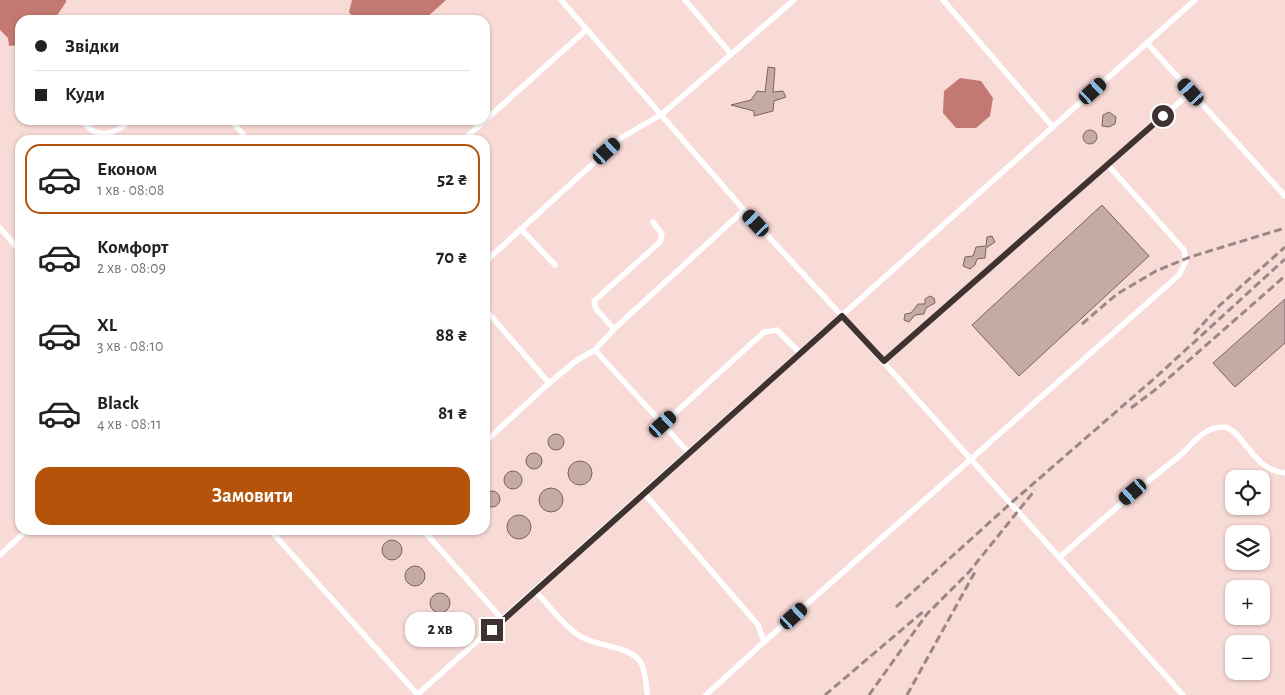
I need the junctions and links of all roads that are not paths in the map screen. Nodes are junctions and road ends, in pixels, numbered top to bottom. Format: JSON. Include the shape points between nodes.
{"nodes":[{"id":1,"x":561,"y":0,"type":"edge"},
{"id":2,"x":685,"y":0,"type":"edge"},
{"id":3,"x":794,"y":0,"type":"edge"},
{"id":4,"x":943,"y":0,"type":"edge"},
{"id":5,"x":1195,"y":0,"type":"edge"},
{"id":6,"x":585,"y":31,"type":"junction"},
{"id":7,"x":1147,"y":43,"type":"junction"},
{"id":8,"x":731,"y":54,"type":"junction"},
{"id":9,"x":1191,"y":92,"type":"junction"},
{"id":10,"x":662,"y":114,"type":"junction"},
{"id":11,"x":490,"y":116,"type":"edge"},
{"id":12,"x":88,"y":125,"type":"edge"},
{"id":13,"x":125,"y":125,"type":"edge"},
{"id":14,"x":235,"y":125,"type":"edge"},
{"id":15,"x":480,"y":125,"type":"edge"},
{"id":16,"x":1053,"y":127,"type":"junction"},
{"id":17,"x":244,"y":135,"type":"edge"},
{"id":18,"x":469,"y":135,"type":"edge"},
{"id":19,"x":1108,"y":165,"type":"junction"},
{"id":20,"x":1285,"y":196,"type":"edge"},
{"id":21,"x":744,"y":210,"type":"junction"},
{"id":22,"x":653,"y":222,"type":"dead end"},
{"id":23,"x":0,"y":228,"type":"edge"},
{"id":24,"x":521,"y":229,"type":"junction"},
{"id":25,"x":15,"y":245,"type":"edge"},
{"id":26,"x":490,"y":257,"type":"edge"},
{"id":27,"x":555,"y":265,"type":"dead end"},
{"id":28,"x":490,"y":314,"type":"edge"},
{"id":29,"x":842,"y":316,"type":"junction"},
{"id":30,"x":614,"y":330,"type":"junction"},
{"id":31,"x":595,"y":350,"type":"junction"},
{"id":32,"x":800,"y":353,"type":"junction"},
{"id":33,"x":884,"y":361,"type":"junction"},
{"id":34,"x":549,"y":383,"type":"junction"},
{"id":35,"x":663,"y":424,"type":"junction"},
{"id":36,"x":490,"y":437,"type":"edge"},
{"id":37,"x":689,"y":453,"type":"junction"},
{"id":38,"x":971,"y":459,"type":"junction"},
{"id":39,"x":1285,"y":473,"type":"edge"},
{"id":40,"x":644,"y":493,"type":"junction"},
{"id":41,"x":22,"y":535,"type":"edge"},
{"id":42,"x":274,"y":535,"type":"edge"},
{"id":43,"x":427,"y":535,"type":"edge"},
{"id":44,"x":0,"y":555,"type":"edge"},
{"id":45,"x":1060,"y":557,"type":"junction"},
{"id":46,"x":535,"y":591,"type":"junction"},
{"id":47,"x":502,"y":620,"type":"junction"},
{"id":48,"x":764,"y":642,"type":"junction"},
{"id":49,"x":647,"y":693,"type":"dead end"},
{"id":50,"x":418,"y":695,"type":"edge"},
{"id":51,"x":706,"y":695,"type":"edge"},
{"id":52,"x":1183,"y":695,"type":"edge"}],
"edges":[{"from":1,"to":6,"type":"lane"},
{"from":2,"to":8,"type":"lane"},
{"from":3,"to":8,"type":"lane"},
{"from":4,"to":16,"type":"lane"},
{"from":5,"to":7,"type":"lane"},
{"from":6,"to":10,"type":"lane"},
{"from":6,"to":11,"type":"lane"},
{"from":7,"to":9,"type":"lane"},
{"from":7,"to":16,"type":"lane"},
{"from":8,"to":10,"type":"lane"},
{"from":9,"to":19,"type":"lane"},
{"from":9,"to":20,"type":"lane"},
{"from":10,"to":21,"type":"lane"},
{"from":10,"to":24,"type":"lane","via":[[621,138]]},
{"from":12,"to":13,"type":"lane","via":[[106,134],[113,134]]},
{"from":14,"to":17,"type":"lane"},
{"from":15,"to":18,"type":"lane"},
{"from":16,"to":29,"type":"lane"},
{"from":19,"to":33,"type":"lane"},
{"from":19,"to":38,"type":"lane","via":[[1184,250],[1185,265],[1179,275]]},
{"from":21,"to":29,"type":"lane"},
{"from":21,"to":30,"type":"lane"},
{"from":22,"to":30,"type":"lane","via":[[662,234],[660,242],[594,301]]},
{"from":23,"to":25,"type":"lane"},
{"from":24,"to":26,"type":"lane"},
{"from":24,"to":27,"type":"lane"},
{"from":28,"to":34,"type":"lane"},
{"from":29,"to":32,"type":"lane"},
{"from":29,"to":33,"type":"lane"},
{"from":30,"to":31,"type":"lane"},
{"from":31,"to":34,"type":"lane"},
{"from":31,"to":35,"type":"lane"},
{"from":32,"to":35,"type":"lane","via":[[782,333],[770,329]]},
{"from":32,"to":37,"type":"lane"},
{"from":33,"to":38,"type":"lane"},
{"from":34,"to":36,"type":"lane"},
{"from":35,"to":37,"type":"lane"},
{"from":37,"to":40,"type":"lane"},
{"from":38,"to":45,"type":"lane"},
{"from":38,"to":48,"type":"lane"},
{"from":39,"to":45,"type":"lane","via":[[1270,469],[1257,460],[1233,430],[1224,427],[1211,430],[1196,438]]},
{"from":40,"to":46,"type":"lane"},
{"from":40,"to":48,"type":"lane","via":[[758,625]]},
{"from":41,"to":44,"type":"lane"},
{"from":42,"to":50,"type":"lane"},
{"from":43,"to":47,"type":"lane"},
{"from":45,"to":52,"type":"lane"},
{"from":46,"to":47,"type":"lane"},
{"from":46,"to":49,"type":"lane","via":[[579,636],[636,657],[645,672]]},
{"from":47,"to":50,"type":"lane"},
{"from":48,"to":51,"type":"lane"}]}
